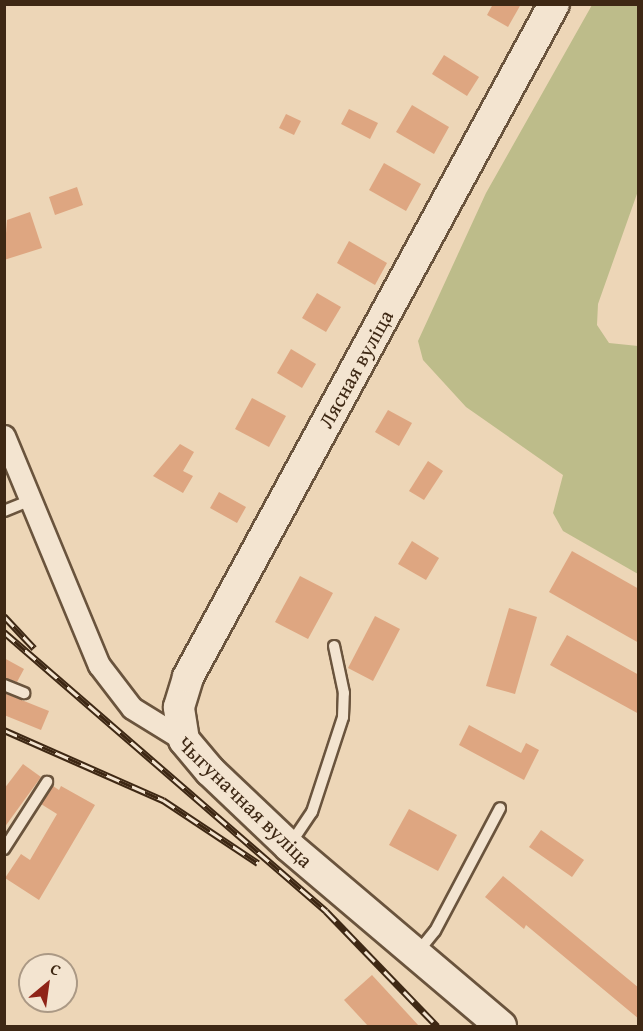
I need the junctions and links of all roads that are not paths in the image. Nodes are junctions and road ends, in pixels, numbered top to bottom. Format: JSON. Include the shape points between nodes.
{"nodes":[{"id":1,"x":554,"y":4,"type":"edge"},
{"id":2,"x":4,"y":436,"type":"edge"},
{"id":3,"x":28,"y":501,"type":"junction"},
{"id":4,"x":4,"y":511,"type":"edge"},
{"id":5,"x":334,"y":646,"type":"dead end"},
{"id":6,"x":4,"y":685,"type":"edge"},
{"id":7,"x":24,"y":693,"type":"dead end"},
{"id":8,"x":184,"y":740,"type":"junction"},
{"id":9,"x":46,"y":782,"type":"dead end"},
{"id":10,"x":500,"y":808,"type":"dead end"},
{"id":11,"x":289,"y":846,"type":"junction"},
{"id":12,"x":4,"y":849,"type":"edge"},
{"id":13,"x":416,"y":955,"type":"junction"},
{"id":14,"x":501,"y":1026,"type":"edge"}],
"edges":[{"from":1,"to":8,"type":"main road","name":"Лясная вуліца","via":[[188,677],[179,707]]},
{"from":2,"to":3,"type":"street","name":"Чыгуначная вуліца"},
{"from":3,"to":4,"type":"lane"},
{"from":3,"to":8,"type":"street","name":"Чыгуначная вуліца","via":[[99,665],[132,708]]},
{"from":5,"to":11,"type":"lane","via":[[344,693],[343,717],[312,812]]},
{"from":6,"to":7,"type":"lane"},
{"from":8,"to":11,"type":"main road","name":"Чыгуначная вуліца"},
{"from":9,"to":12,"type":"lane"},
{"from":10,"to":13,"type":"lane","via":[[435,931]]},
{"from":11,"to":13,"type":"main road","name":"Чыгуначная вуліца"},
{"from":13,"to":14,"type":"main road","name":"Чыгуначная вуліца"}]}
